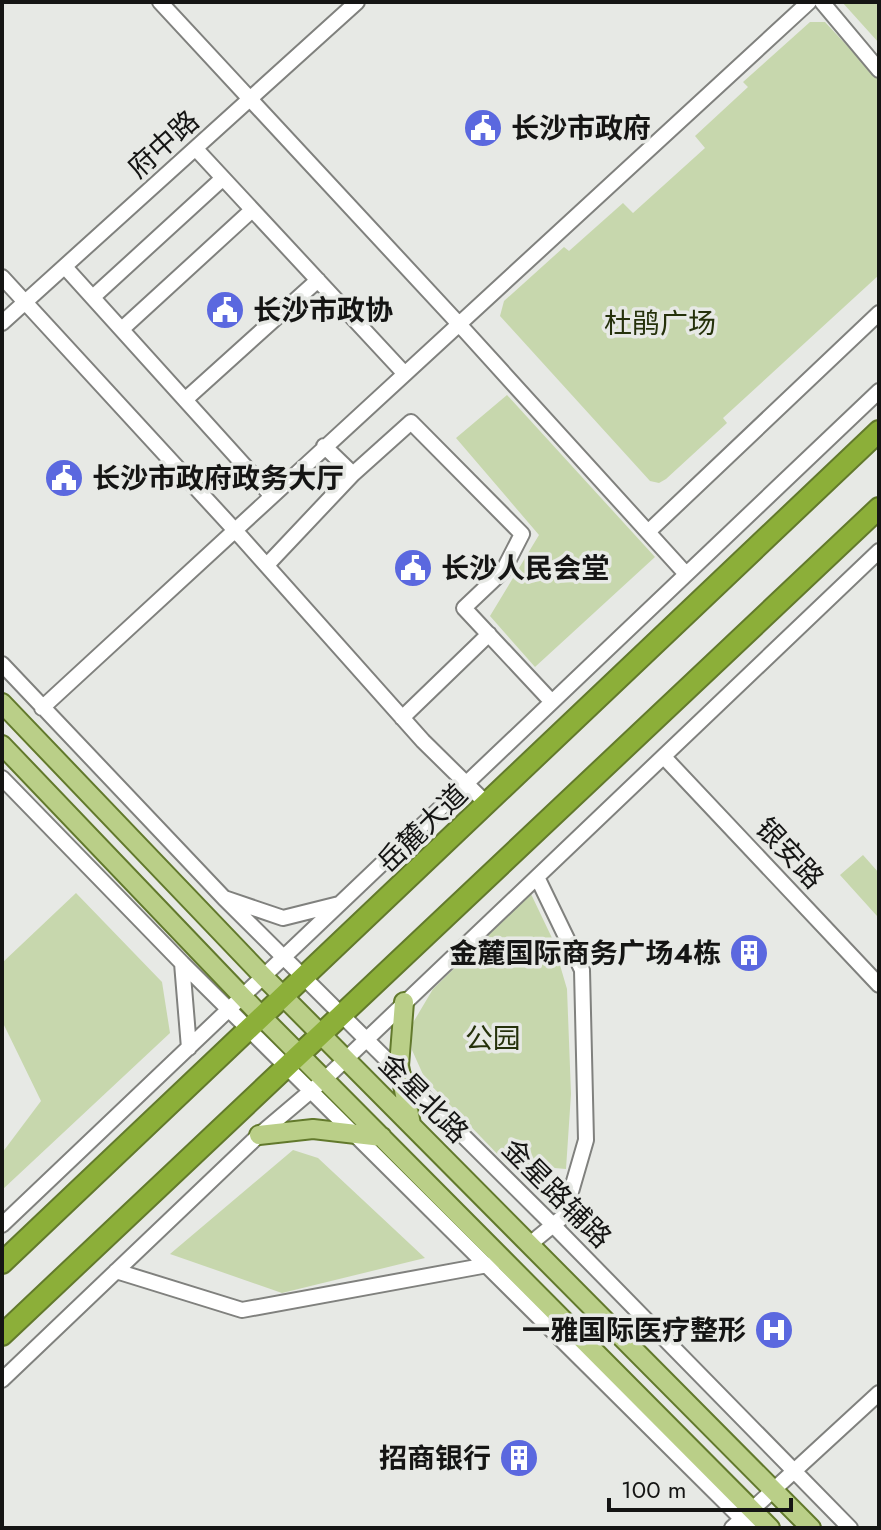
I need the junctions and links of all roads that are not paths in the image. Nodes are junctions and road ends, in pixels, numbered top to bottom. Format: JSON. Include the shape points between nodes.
{"nodes":[{"id":1,"x":160,"y":2,"type":"edge"},
{"id":2,"x":357,"y":2,"type":"edge"},
{"id":3,"x":809,"y":2,"type":"edge"},
{"id":4,"x":822,"y":2,"type":"edge"},
{"id":5,"x":879,"y":70,"type":"edge"},
{"id":6,"x":251,"y":100,"type":"junction"},
{"id":7,"x":196,"y":149,"type":"junction"},
{"id":8,"x":222,"y":179,"type":"junction"},
{"id":9,"x":251,"y":211,"type":"junction"},
{"id":10,"x":65,"y":267,"type":"junction"},
{"id":11,"x":2,"y":277,"type":"edge"},
{"id":12,"x":318,"y":280,"type":"junction"},
{"id":13,"x":93,"y":297,"type":"junction"},
{"id":14,"x":25,"y":302,"type":"junction"},
{"id":15,"x":879,"y":313,"type":"edge"},
{"id":16,"x":2,"y":323,"type":"edge"},
{"id":17,"x":458,"y":323,"type":"junction"},
{"id":18,"x":122,"y":329,"type":"junction"},
{"id":19,"x":404,"y":373,"type":"junction"},
{"id":20,"x":879,"y":391,"type":"edge"},
{"id":21,"x":186,"y":399,"type":"junction"},
{"id":22,"x":879,"y":431,"type":"edge"},
{"id":23,"x":324,"y":446,"type":"junction"},
{"id":24,"x":353,"y":474,"type":"junction"},
{"id":25,"x":271,"y":495,"type":"junction"},
{"id":26,"x":879,"y":508,"type":"edge"},
{"id":27,"x":235,"y":529,"type":"junction"},
{"id":28,"x":648,"y":532,"type":"junction"},
{"id":29,"x":879,"y":551,"type":"edge"},
{"id":30,"x":267,"y":565,"type":"junction"},
{"id":31,"x":686,"y":574,"type":"junction"},
{"id":32,"x":489,"y":634,"type":"junction"},
{"id":33,"x":2,"y":664,"type":"edge"},
{"id":34,"x":551,"y":701,"type":"junction"},
{"id":35,"x":2,"y":703,"type":"edge"},
{"id":36,"x":42,"y":708,"type":"junction"},
{"id":37,"x":402,"y":718,"type":"junction"},
{"id":38,"x":2,"y":745,"type":"edge"},
{"id":39,"x":664,"y":757,"type":"junction"},
{"id":40,"x":2,"y":778,"type":"edge"},
{"id":41,"x":465,"y":783,"type":"junction"},
{"id":42,"x":487,"y":804,"type":"junction"},
{"id":43,"x":537,"y":877,"type":"junction"},
{"id":44,"x":224,"y":898,"type":"junction"},
{"id":45,"x":340,"y":904,"type":"junction"},
{"id":46,"x":285,"y":957,"type":"junction"},
{"id":47,"x":182,"y":963,"type":"junction"},
{"id":48,"x":264,"y":977,"type":"junction"},
{"id":49,"x":305,"y":978,"type":"junction"},
{"id":50,"x":879,"y":985,"type":"edge"},
{"id":51,"x":243,"y":998,"type":"junction"},
{"id":52,"x":284,"y":998,"type":"junction"},
{"id":53,"x":404,"y":1002,"type":"junction"},
{"id":54,"x":228,"y":1011,"type":"junction"},
{"id":55,"x":343,"y":1016,"type":"junction"},
{"id":56,"x":255,"y":1024,"type":"junction"},
{"id":57,"x":322,"y":1035,"type":"junction"},
{"id":58,"x":366,"y":1038,"type":"junction"},
{"id":59,"x":189,"y":1048,"type":"junction"},
{"id":60,"x":345,"y":1057,"type":"junction"},
{"id":61,"x":292,"y":1060,"type":"junction"},
{"id":62,"x":400,"y":1073,"type":"junction"},
{"id":63,"x":325,"y":1079,"type":"junction"},
{"id":64,"x":310,"y":1091,"type":"junction"},
{"id":65,"x":411,"y":1124,"type":"junction"},
{"id":66,"x":355,"y":1134,"type":"junction"},
{"id":67,"x":259,"y":1135,"type":"junction"},
{"id":68,"x":382,"y":1137,"type":"junction"},
{"id":69,"x":2,"y":1225,"type":"edge"},
{"id":70,"x":553,"y":1225,"type":"junction"},
{"id":71,"x":530,"y":1244,"type":"junction"},
{"id":72,"x":506,"y":1262,"type":"junction"},
{"id":73,"x":2,"y":1263,"type":"edge"},
{"id":74,"x":116,"y":1271,"type":"junction"},
{"id":75,"x":2,"y":1335,"type":"edge"},
{"id":76,"x":2,"y":1380,"type":"edge"},
{"id":77,"x":879,"y":1393,"type":"edge"},
{"id":78,"x":794,"y":1470,"type":"junction"},
{"id":79,"x":773,"y":1490,"type":"junction"},
{"id":80,"x":744,"y":1521,"type":"edge"},
{"id":81,"x":770,"y":1528,"type":"edge"},
{"id":82,"x":811,"y":1528,"type":"edge"},
{"id":83,"x":850,"y":1528,"type":"edge"}],
"edges":[{"from":1,"to":6,"type":"street"},
{"from":2,"to":6,"type":"street","name":"府中路"},
{"from":3,"to":17,"type":"street"},
{"from":4,"to":5,"type":"street"},
{"from":6,"to":7,"type":"street","name":"府中路"},
{"from":6,"to":17,"type":"street"},
{"from":7,"to":8,"type":"street"},
{"from":7,"to":10,"type":"street","name":"府中路"},
{"from":8,"to":9,"type":"street"},
{"from":8,"to":13,"type":"street"},
{"from":9,"to":12,"type":"street"},
{"from":9,"to":18,"type":"street"},
{"from":10,"to":13,"type":"street"},
{"from":10,"to":14,"type":"street","name":"府中路"},
{"from":11,"to":14,"type":"street"},
{"from":12,"to":19,"type":"street"},
{"from":12,"to":21,"type":"street"},
{"from":13,"to":18,"type":"street"},
{"from":14,"to":16,"type":"street","name":"府中路"},
{"from":14,"to":27,"type":"street"},
{"from":15,"to":28,"type":"street"},
{"from":17,"to":19,"type":"street"},
{"from":17,"to":28,"type":"street"},
{"from":18,"to":21,"type":"street"},
{"from":19,"to":23,"type":"street"},
{"from":20,"to":31,"type":"street"},
{"from":21,"to":25,"type":"street"},
{"from":22,"to":42,"type":"highway","name":"岳麓大道"},
{"from":23,"to":24,"type":"street"},
{"from":23,"to":25,"type":"street"},
{"from":24,"to":30,"type":"street"},
{"from":24,"to":32,"type":"street","via":[[411,422],[522,534],[503,571],[464,608]]},
{"from":25,"to":27,"type":"street"},
{"from":26,"to":55,"type":"highway"},
{"from":27,"to":30,"type":"street"},
{"from":27,"to":36,"type":"street"},
{"from":28,"to":31,"type":"street"},
{"from":29,"to":39,"type":"street"},
{"from":30,"to":37,"type":"street"},
{"from":31,"to":34,"type":"street"},
{"from":32,"to":34,"type":"street"},
{"from":32,"to":37,"type":"street"},
{"from":33,"to":36,"type":"street","name":"金星路辅路"},
{"from":34,"to":41,"type":"street"},
{"from":35,"to":48,"type":"main road","name":"金星北路"},
{"from":36,"to":44,"type":"street","name":"金星路辅路"},
{"from":37,"to":41,"type":"street"},
{"from":38,"to":51,"type":"main road","name":"金星北路"},
{"from":39,"to":43,"type":"street"},
{"from":39,"to":50,"type":"street","name":"银安路"},
{"from":40,"to":47,"type":"street"},
{"from":41,"to":42,"type":"street"},
{"from":41,"to":45,"type":"street"},
{"from":42,"to":49,"type":"highway","name":"岳麓大道"},
{"from":43,"to":53,"type":"street"},
{"from":43,"to":70,"type":"street","via":[[582,970],[586,1140],[564,1216]]},
{"from":44,"to":45,"type":"street","via":[[283,918]]},
{"from":44,"to":46,"type":"street","name":"金星路辅路"},
{"from":45,"to":46,"type":"street"},
{"from":46,"to":48,"type":"street"},
{"from":46,"to":49,"type":"street","name":"金星路辅路"},
{"from":47,"to":54,"type":"street"},
{"from":47,"to":59,"type":"street"},
{"from":48,"to":51,"type":"street"},
{"from":48,"to":52,"type":"main road","name":"金星北路"},
{"from":49,"to":52,"type":"highway","name":"岳麓大道"},
{"from":49,"to":55,"type":"street","name":"金星路辅路"},
{"from":51,"to":54,"type":"street"},
{"from":51,"to":56,"type":"main road","name":"金星北路"},
{"from":52,"to":56,"type":"highway","name":"岳麓大道"},
{"from":52,"to":57,"type":"main road","name":"金星北路"},
{"from":53,"to":58,"type":"street"},
{"from":53,"to":62,"type":"main road"},
{"from":54,"to":56,"type":"street"},
{"from":54,"to":59,"type":"street"},
{"from":55,"to":57,"type":"highway"},
{"from":55,"to":58,"type":"street","name":"金星路辅路"},
{"from":56,"to":61,"type":"main road","name":"金星北路"},
{"from":56,"to":73,"type":"highway","name":"岳麓大道"},
{"from":57,"to":60,"type":"main road","name":"金星北路"},
{"from":57,"to":61,"type":"highway"},
{"from":58,"to":60,"type":"street"},
{"from":58,"to":62,"type":"street","name":"金星路辅路"},
{"from":59,"to":69,"type":"street"},
{"from":60,"to":63,"type":"street"},
{"from":60,"to":65,"type":"main road","name":"金星北路"},
{"from":61,"to":63,"type":"main road","name":"金星北路"},
{"from":61,"to":64,"type":"street"},
{"from":61,"to":75,"type":"highway"},
{"from":62,"to":65,"type":"main road"},
{"from":62,"to":70,"type":"street","name":"金星路辅路"},
{"from":63,"to":64,"type":"street"},
{"from":63,"to":68,"type":"main road","name":"金星北路"},
{"from":64,"to":66,"type":"street"},
{"from":64,"to":67,"type":"street"},
{"from":65,"to":71,"type":"main road","name":"金星北路"},
{"from":66,"to":67,"type":"main road","via":[[313,1129]]},
{"from":66,"to":68,"type":"main road"},
{"from":66,"to":80,"type":"street"},
{"from":67,"to":74,"type":"street"},
{"from":68,"to":72,"type":"main road","name":"金星北路"},
{"from":70,"to":71,"type":"street"},
{"from":70,"to":78,"type":"street","name":"金星路辅路"},
{"from":71,"to":79,"type":"main road","name":"金星北路"},
{"from":72,"to":74,"type":"street","via":[[242,1310]]},
{"from":72,"to":80,"type":"main road","name":"金星北路"},
{"from":74,"to":76,"type":"street"},
{"from":77,"to":78,"type":"street"},
{"from":78,"to":79,"type":"street"},
{"from":78,"to":83,"type":"street","name":"金星路辅路"},
{"from":79,"to":80,"type":"street"},
{"from":79,"to":82,"type":"main road","name":"金星北路"},
{"from":80,"to":81,"type":"main road","name":"金星北路"}]}
